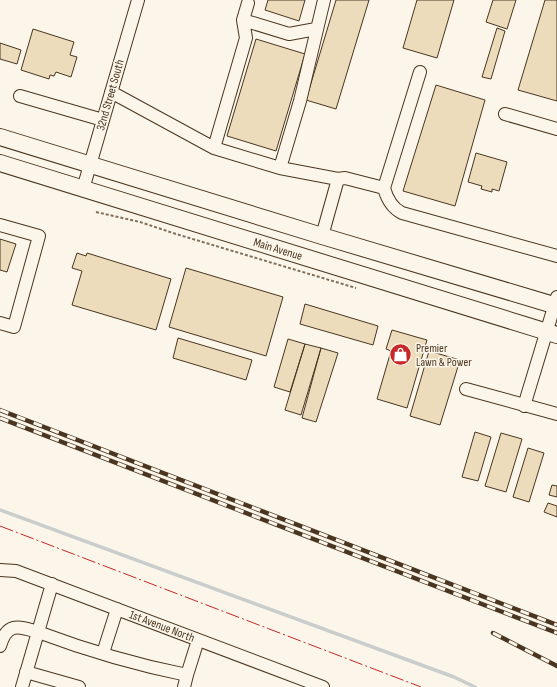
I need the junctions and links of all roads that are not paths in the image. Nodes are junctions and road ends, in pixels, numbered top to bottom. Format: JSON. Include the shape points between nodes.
{"nodes":[{"id":1,"x":138,"y":0,"type":"edge"},
{"id":2,"x":324,"y":0,"type":"edge"},
{"id":3,"x":249,"y":1,"type":"edge"},
{"id":4,"x":243,"y":20,"type":"junction"},
{"id":5,"x":316,"y":29,"type":"junction"},
{"id":6,"x":420,"y":72,"type":"dead end"},
{"id":7,"x":111,"y":92,"type":"junction"},
{"id":8,"x":20,"y":96,"type":"dead end"},
{"id":9,"x":505,"y":114,"type":"dead end"},
{"id":10,"x":103,"y":120,"type":"junction"},
{"id":11,"x":557,"y":129,"type":"edge"},
{"id":12,"x":0,"y":137,"type":"edge"},
{"id":13,"x":214,"y":148,"type":"junction"},
{"id":14,"x":0,"y":163,"type":"edge"},
{"id":15,"x":90,"y":165,"type":"junction"},
{"id":16,"x":280,"y":168,"type":"junction"},
{"id":17,"x":338,"y":179,"type":"junction"},
{"id":18,"x":384,"y":188,"type":"junction"},
{"id":19,"x":83,"y":189,"type":"junction"},
{"id":20,"x":0,"y":225,"type":"edge"},
{"id":21,"x":322,"y":236,"type":"junction"},
{"id":22,"x":557,"y":256,"type":"edge"},
{"id":23,"x":556,"y":303,"type":"edge"},
{"id":24,"x":0,"y":323,"type":"edge"},
{"id":25,"x":551,"y":333,"type":"edge"},
{"id":26,"x":466,"y":389,"type":"dead end"},
{"id":27,"x":524,"y":406,"type":"junction"},
{"id":28,"x":557,"y":414,"type":"edge"},
{"id":29,"x":0,"y":570,"type":"edge"},
{"id":30,"x":52,"y":584,"type":"junction"},
{"id":31,"x":117,"y":609,"type":"junction"},
{"id":32,"x":38,"y":632,"type":"junction"},
{"id":33,"x":198,"y":640,"type":"junction"},
{"id":34,"x":0,"y":646,"type":"edge"},
{"id":35,"x":103,"y":653,"type":"junction"},
{"id":36,"x":26,"y":672,"type":"junction"},
{"id":37,"x":186,"y":681,"type":"edge"},
{"id":38,"x":306,"y":684,"type":"edge"},
{"id":39,"x":22,"y":687,"type":"edge"},
{"id":40,"x":79,"y":687,"type":"edge"},
{"id":41,"x":323,"y":687,"type":"edge"}],
"edges":[{"from":1,"to":7,"type":"street","name":"32nd Street South"},
{"from":2,"to":5,"type":"street"},
{"from":3,"to":4,"type":"street"},
{"from":4,"to":5,"type":"street","via":[[289,34]]},
{"from":4,"to":13,"type":"street","via":[[246,38]]},
{"from":5,"to":16,"type":"street","via":[[300,101]]},
{"from":6,"to":18,"type":"street"},
{"from":7,"to":10,"type":"street","name":"32nd Street South"},
{"from":7,"to":13,"type":"street"},
{"from":8,"to":10,"type":"street"},
{"from":9,"to":11,"type":"street"},
{"from":10,"to":15,"type":"street","name":"32nd Street South"},
{"from":12,"to":15,"type":"main road","name":"Main Avenue"},
{"from":13,"to":16,"type":"street"},
{"from":14,"to":19,"type":"main road","name":"Main Avenue"},
{"from":15,"to":19,"type":"street","name":"32nd Street South"},
{"from":15,"to":21,"type":"main road","name":"Main Avenue"},
{"from":16,"to":17,"type":"street"},
{"from":17,"to":18,"type":"street","via":[[350,179]]},
{"from":17,"to":21,"type":"street"},
{"from":18,"to":22,"type":"street","via":[[386,198],[396,210]]},
{"from":19,"to":25,"type":"main road","name":"Main Avenue"},
{"from":20,"to":24,"type":"street","via":[[39,236],[14,327]]},
{"from":21,"to":23,"type":"main road","name":"Main Avenue"},
{"from":23,"to":25,"type":"street"},
{"from":25,"to":27,"type":"street"},
{"from":26,"to":27,"type":"street"},
{"from":27,"to":28,"type":"street"},
{"from":29,"to":30,"type":"street","name":"1st Avenue North","via":[[16,571]]},
{"from":30,"to":31,"type":"street","name":"1st Avenue North"},
{"from":30,"to":32,"type":"street"},
{"from":31,"to":33,"type":"street","name":"1st Avenue North"},
{"from":31,"to":35,"type":"street"},
{"from":32,"to":34,"type":"street","via":[[17,626],[3,634]]},
{"from":32,"to":35,"type":"street"},
{"from":32,"to":36,"type":"street"},
{"from":33,"to":37,"type":"street"},
{"from":33,"to":38,"type":"street","name":"1st Avenue North"},
{"from":35,"to":37,"type":"street","via":[[164,671]]},
{"from":36,"to":39,"type":"street"},
{"from":36,"to":40,"type":"street"},
{"from":38,"to":41,"type":"street","name":"1st Avenue North"}]}
